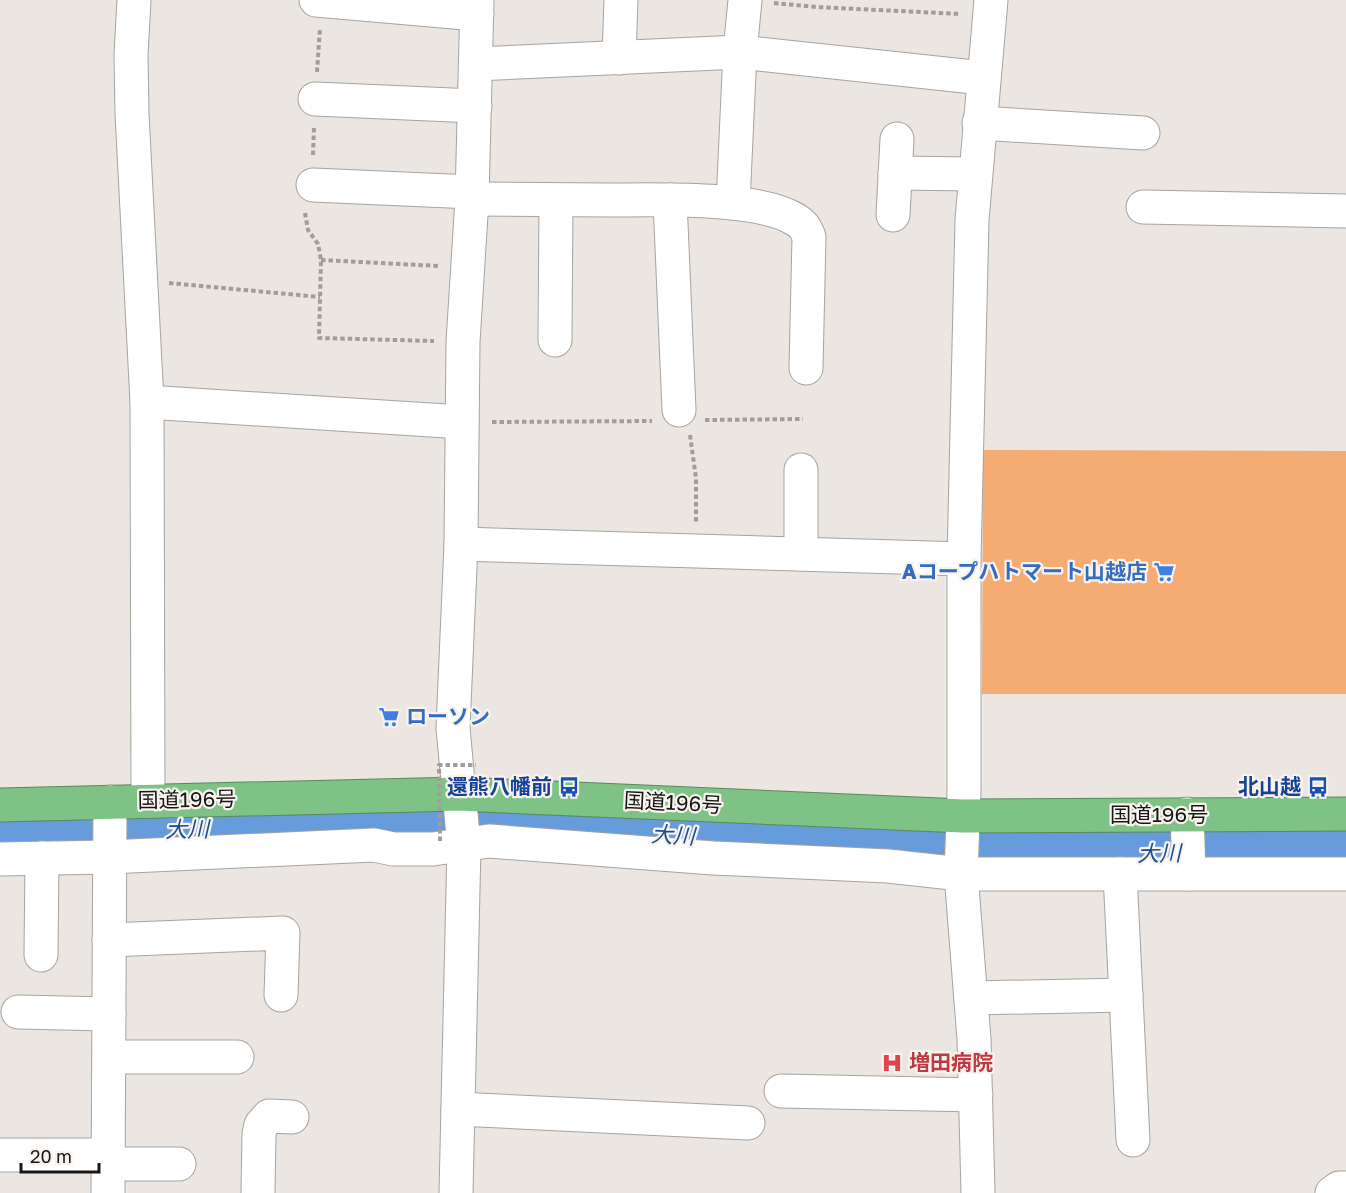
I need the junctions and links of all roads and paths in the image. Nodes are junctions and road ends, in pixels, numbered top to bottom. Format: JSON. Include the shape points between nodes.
{"nodes":[{"id":1,"x":134,"y":0,"type":"edge"},
{"id":2,"x":316,"y":0,"type":"edge"},
{"id":3,"x":322,"y":0,"type":"edge"},
{"id":4,"x":621,"y":0,"type":"edge"},
{"id":5,"x":758,"y":1,"type":"edge"},
{"id":6,"x":477,"y":7,"type":"edge"},
{"id":7,"x":990,"y":8,"type":"edge"},
{"id":8,"x":740,"y":52,"type":"junction"},
{"id":9,"x":619,"y":58,"type":"junction"},
{"id":10,"x":476,"y":64,"type":"junction"},
{"id":11,"x":983,"y":78,"type":"junction"},
{"id":12,"x":315,"y":99,"type":"junction"},
{"id":13,"x":475,"y":106,"type":"junction"},
{"id":14,"x":979,"y":123,"type":"junction"},
{"id":15,"x":1143,"y":133,"type":"dead end"},
{"id":16,"x":897,"y":139,"type":"dead end"},
{"id":17,"x":895,"y":173,"type":"junction"},
{"id":18,"x":975,"y":174,"type":"junction"},
{"id":19,"x":313,"y":185,"type":"junction"},
{"id":20,"x":472,"y":195,"type":"junction"},
{"id":21,"x":556,"y":200,"type":"junction"},
{"id":22,"x":670,"y":200,"type":"junction"},
{"id":23,"x":734,"y":203,"type":"junction"},
{"id":24,"x":1143,"y":207,"type":"dead end"},
{"id":25,"x":1346,"y":211,"type":"edge"},
{"id":26,"x":893,"y":215,"type":"dead end"},
{"id":27,"x":321,"y":260,"type":"junction"},
{"id":28,"x":468,"y":267,"type":"junction"},
{"id":29,"x":140,"y":280,"type":"junction"},
{"id":30,"x":320,"y":297,"type":"junction"},
{"id":31,"x":555,"y":340,"type":"dead end"},
{"id":32,"x":463,"y":342,"type":"junction"},
{"id":33,"x":806,"y":368,"type":"dead end"},
{"id":34,"x":147,"y":402,"type":"junction"},
{"id":35,"x":673,"y":417,"type":"junction"},
{"id":36,"x":803,"y":419,"type":"dead end"},
{"id":37,"x":462,"y":422,"type":"junction"},
{"id":38,"x":801,"y":470,"type":"dead end"},
{"id":39,"x":461,"y":544,"type":"junction"},
{"id":40,"x":695,"y":551,"type":"junction"},
{"id":41,"x":801,"y":554,"type":"junction"},
{"id":42,"x":964,"y":559,"type":"junction"},
{"id":43,"x":476,"y":765,"type":"dead end"},
{"id":44,"x":148,"y":801,"type":"junction"},
{"id":45,"x":0,"y":805,"type":"edge"},
{"id":46,"x":1346,"y":814,"type":"edge"},
{"id":47,"x":457,"y":825,"type":"junction"},
{"id":48,"x":110,"y":830,"type":"junction"},
{"id":49,"x":1188,"y":848,"type":"junction"},
{"id":50,"x":962,"y":849,"type":"junction"},
{"id":51,"x":42,"y":858,"type":"junction"},
{"id":52,"x":0,"y":859,"type":"edge"},
{"id":53,"x":1120,"y":874,"type":"junction"},
{"id":54,"x":1346,"y":874,"type":"edge"},
{"id":55,"x":109,"y":940,"type":"junction"},
{"id":56,"x":41,"y":955,"type":"dead end"},
{"id":57,"x":281,"y":994,"type":"dead end"},
{"id":58,"x":1126,"y":995,"type":"junction"},
{"id":59,"x":971,"y":998,"type":"junction"},
{"id":60,"x":18,"y":1012,"type":"dead end"},
{"id":61,"x":109,"y":1014,"type":"junction"},
{"id":62,"x":109,"y":1057,"type":"junction"},
{"id":63,"x":237,"y":1057,"type":"dead end"},
{"id":64,"x":781,"y":1091,"type":"dead end"},
{"id":65,"x":976,"y":1095,"type":"junction"},
{"id":66,"x":458,"y":1108,"type":"junction"},
{"id":67,"x":291,"y":1117,"type":"dead end"},
{"id":68,"x":748,"y":1123,"type":"dead end"},
{"id":69,"x":1133,"y":1140,"type":"dead end"},
{"id":70,"x":0,"y":1155,"type":"edge"},
{"id":71,"x":178,"y":1164,"type":"dead end"},
{"id":72,"x":108,"y":1171,"type":"edge"},
{"id":73,"x":1346,"y":1188,"type":"edge"},
{"id":74,"x":258,"y":1193,"type":"edge"},
{"id":75,"x":456,"y":1193,"type":"edge"},
{"id":76,"x":978,"y":1193,"type":"edge"},
{"id":77,"x":1332,"y":1193,"type":"edge"}],
"edges":[{"from":1,"to":29,"type":"street","via":[[132,114]]},
{"from":2,"to":3,"type":"street"},
{"from":3,"to":6,"type":"street"},
{"from":3,"to":12,"type":"path"},
{"from":4,"to":9,"type":"street"},
{"from":5,"to":7,"type":"path","via":[[816,7]]},
{"from":5,"to":8,"type":"street"},
{"from":6,"to":10,"type":"street"},
{"from":7,"to":11,"type":"street"},
{"from":8,"to":9,"type":"street"},
{"from":8,"to":11,"type":"street"},
{"from":8,"to":23,"type":"street"},
{"from":9,"to":10,"type":"street"},
{"from":10,"to":13,"type":"street"},
{"from":11,"to":14,"type":"street"},
{"from":12,"to":13,"type":"street"},
{"from":12,"to":19,"type":"path"},
{"from":13,"to":20,"type":"street"},
{"from":14,"to":15,"type":"street"},
{"from":14,"to":18,"type":"street"},
{"from":16,"to":17,"type":"street"},
{"from":17,"to":18,"type":"street"},
{"from":17,"to":26,"type":"street"},
{"from":18,"to":42,"type":"street"},
{"from":19,"to":20,"type":"street"},
{"from":19,"to":27,"type":"path","via":[[305,214]]},
{"from":20,"to":21,"type":"street"},
{"from":20,"to":28,"type":"street"},
{"from":21,"to":22,"type":"street"},
{"from":21,"to":31,"type":"street"},
{"from":22,"to":23,"type":"street"},
{"from":22,"to":35,"type":"street"},
{"from":23,"to":33,"type":"street","via":[[794,218],[806,227]]},
{"from":24,"to":25,"type":"street"},
{"from":27,"to":28,"type":"path"},
{"from":27,"to":30,"type":"path"},
{"from":28,"to":32,"type":"street"},
{"from":29,"to":30,"type":"path"},
{"from":29,"to":34,"type":"street"},
{"from":30,"to":32,"type":"path","via":[[319,338]]},
{"from":32,"to":37,"type":"street"},
{"from":34,"to":37,"type":"street"},
{"from":34,"to":44,"type":"street"},
{"from":35,"to":36,"type":"path"},
{"from":35,"to":37,"type":"path"},
{"from":35,"to":40,"type":"path","via":[[696,478]]},
{"from":37,"to":39,"type":"street"},
{"from":38,"to":41,"type":"street"},
{"from":39,"to":40,"type":"street"},
{"from":39,"to":47,"type":"street","via":[[453,728]]},
{"from":40,"to":41,"type":"street"},
{"from":41,"to":42,"type":"street"},
{"from":42,"to":50,"type":"street"},
{"from":43,"to":47,"type":"path","bridge":true,"via":[[439,765]]},
{"from":44,"to":47,"type":"highway","name":"国道196号"},
{"from":44,"to":48,"type":"highway","name":"国道196号"},
{"from":45,"to":48,"type":"highway","name":"国道196号"},
{"from":46,"to":49,"type":"highway","name":"国道196号"},
{"from":47,"to":48,"type":"street","via":[[433,849],[375,845],[316,847]]},
{"from":47,"to":50,"type":"highway","name":"国道196号"},
{"from":47,"to":50,"type":"street","via":[[489,841],[713,858],[888,866]]},
{"from":47,"to":66,"type":"street"},
{"from":48,"to":51,"type":"street"},
{"from":48,"to":55,"type":"street"},
{"from":49,"to":50,"type":"highway","name":"国道196号"},
{"from":49,"to":53,"type":"street"},
{"from":49,"to":54,"type":"street"},
{"from":50,"to":53,"type":"street"},
{"from":50,"to":59,"type":"street"},
{"from":51,"to":52,"type":"street"},
{"from":51,"to":56,"type":"street"},
{"from":53,"to":58,"type":"street"},
{"from":55,"to":57,"type":"street","via":[[283,933]]},
{"from":55,"to":61,"type":"street"},
{"from":58,"to":59,"type":"street"},
{"from":58,"to":69,"type":"street"},
{"from":59,"to":65,"type":"street"},
{"from":60,"to":61,"type":"street"},
{"from":61,"to":62,"type":"street"},
{"from":62,"to":63,"type":"street"},
{"from":62,"to":72,"type":"street"},
{"from":64,"to":65,"type":"street"},
{"from":65,"to":76,"type":"street"},
{"from":66,"to":68,"type":"street"},
{"from":66,"to":75,"type":"street"},
{"from":67,"to":74,"type":"street","via":[[269,1116],[261,1125]]},
{"from":70,"to":72,"type":"street"},
{"from":71,"to":72,"type":"street"},
{"from":73,"to":77,"type":"street"}]}
